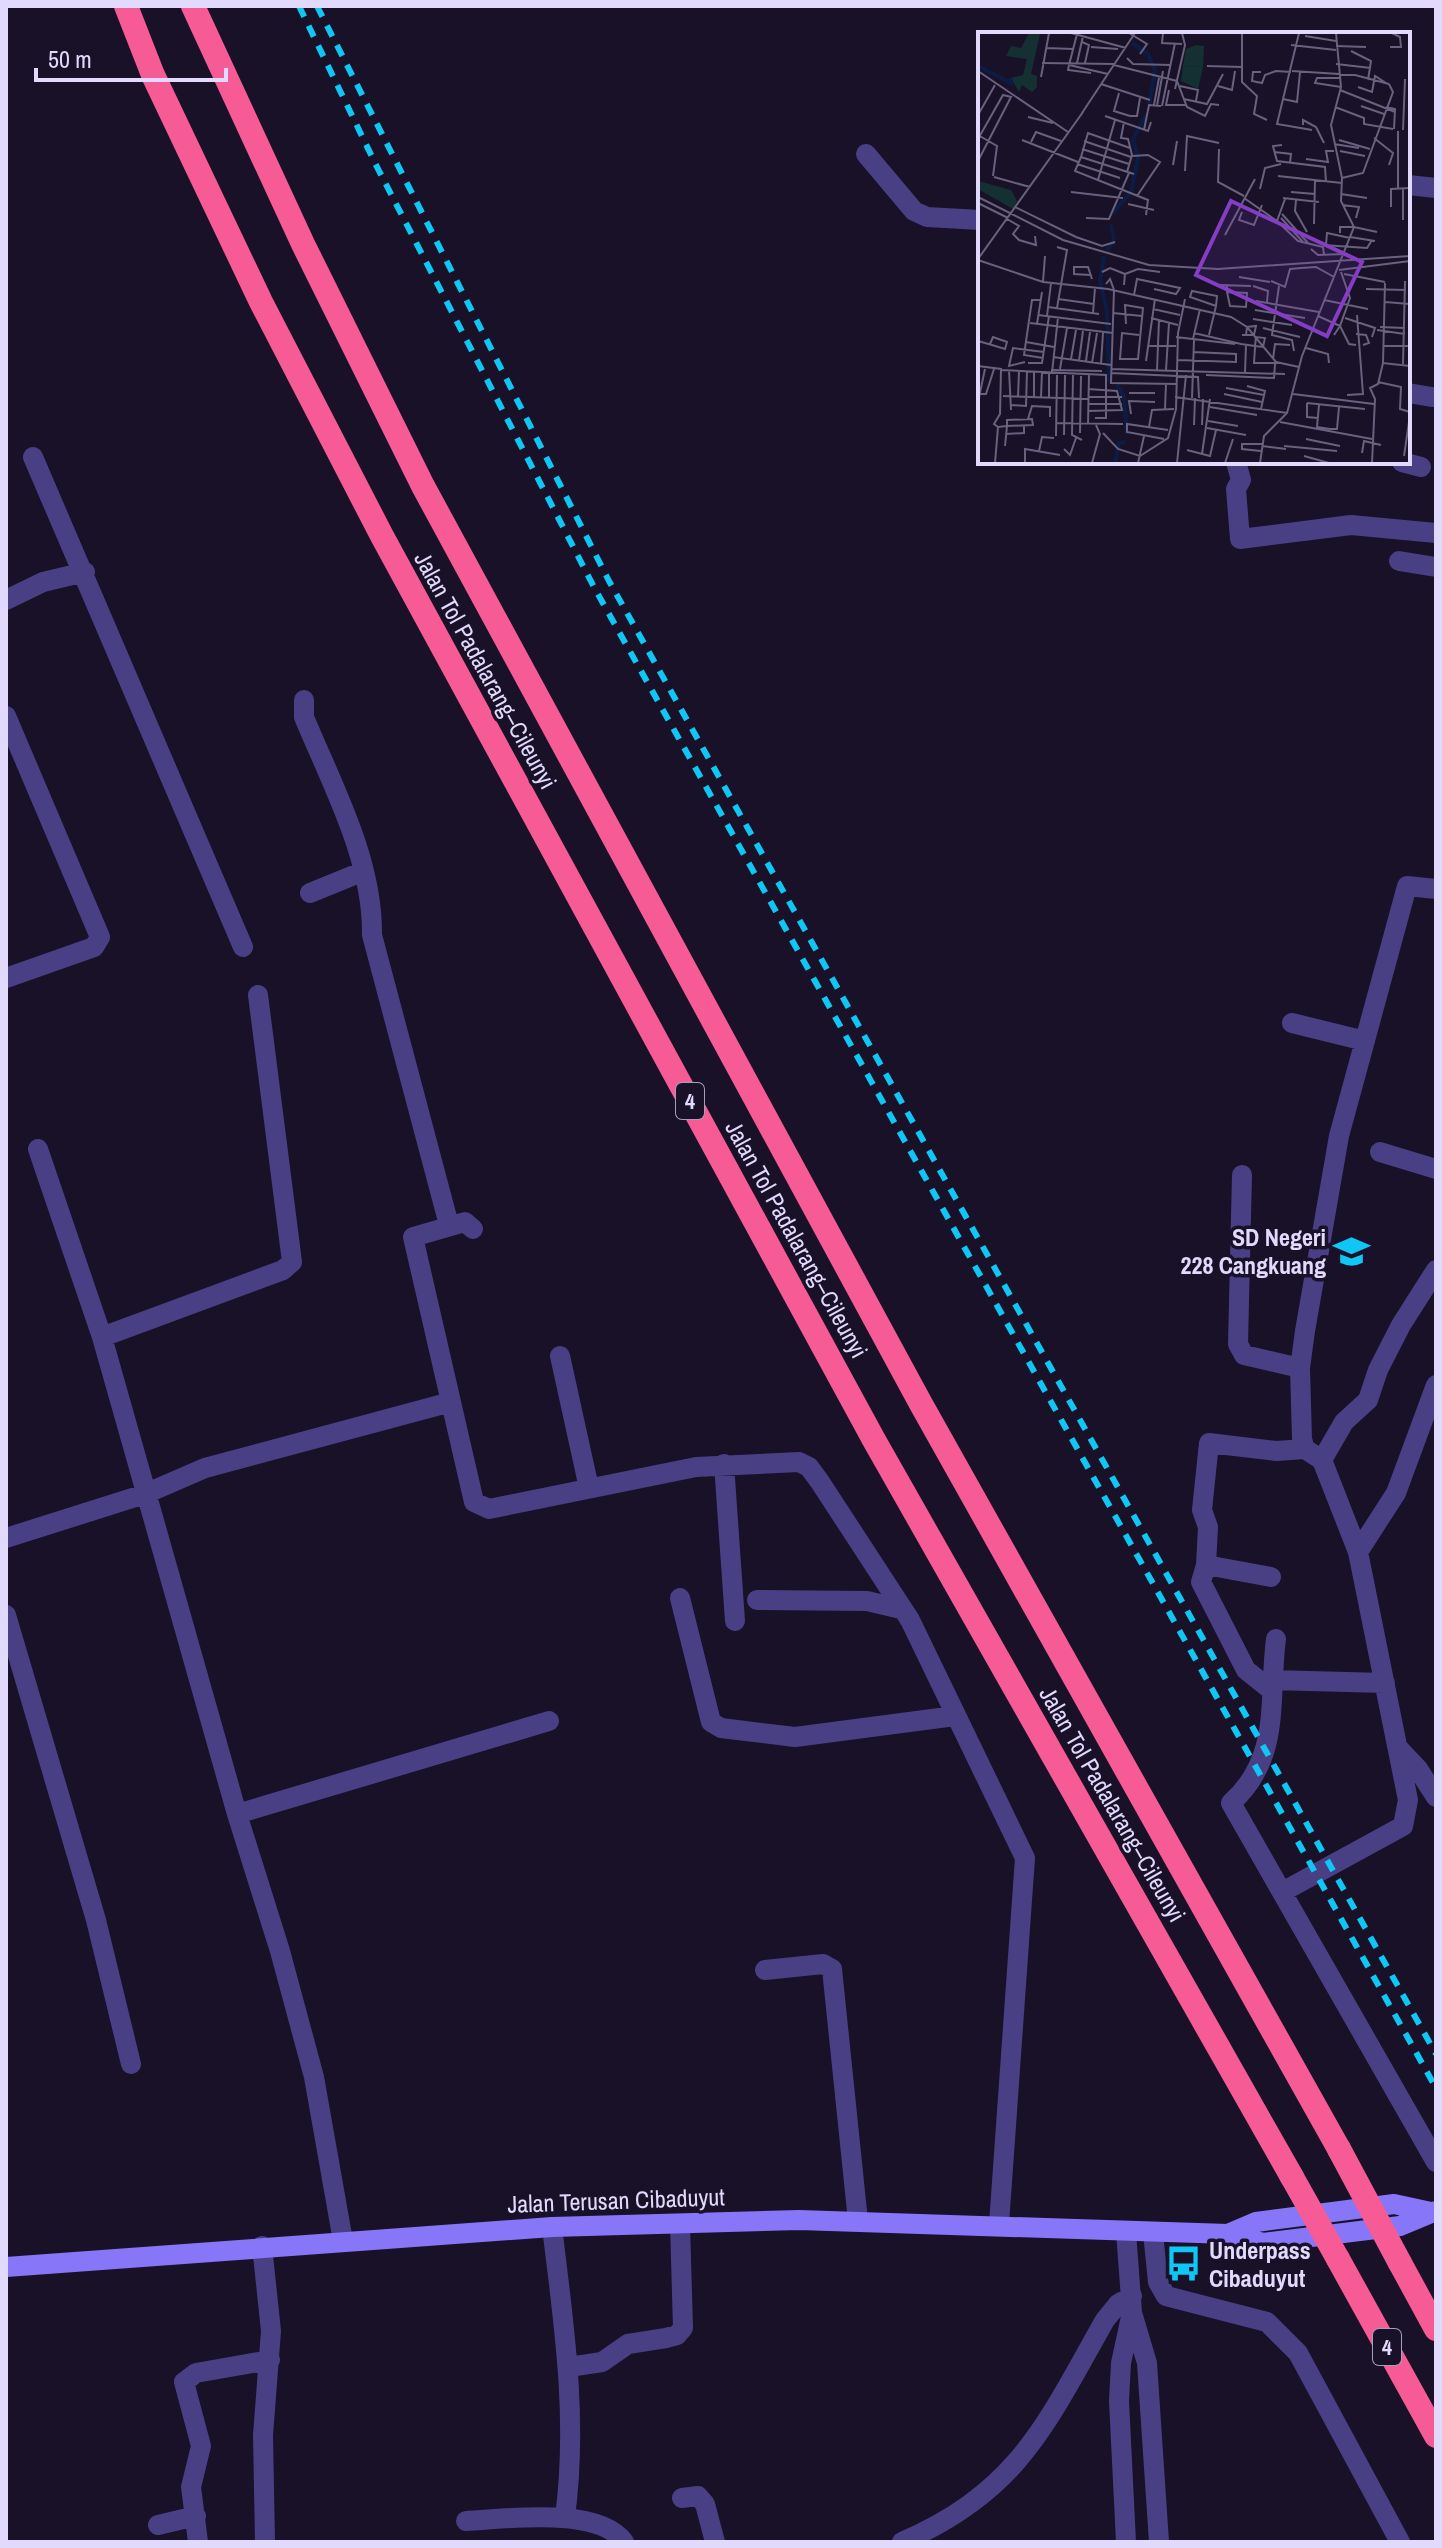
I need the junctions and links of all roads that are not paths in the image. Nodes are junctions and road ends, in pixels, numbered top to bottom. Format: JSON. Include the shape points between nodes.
{"nodes":[{"id":1,"x":126,"y":6,"type":"edge"},
{"id":2,"x":193,"y":6,"type":"edge"},
{"id":3,"x":866,"y":154,"type":"dead end"},
{"id":4,"x":1410,"y":185,"type":"edge"},
{"id":5,"x":1436,"y":188,"type":"edge"},
{"id":6,"x":978,"y":220,"type":"edge"},
{"id":7,"x":1410,"y":393,"type":"edge"},
{"id":8,"x":1432,"y":397,"type":"dead end"},
{"id":9,"x":33,"y":457,"type":"dead end"},
{"id":10,"x":1237,"y":464,"type":"edge"},
{"id":11,"x":1436,"y":533,"type":"edge"},
{"id":12,"x":1399,"y":561,"type":"dead end"},
{"id":13,"x":1436,"y":567,"type":"edge"},
{"id":14,"x":85,"y":572,"type":"junction"},
{"id":15,"x":6,"y":600,"type":"edge"},
{"id":16,"x":304,"y":700,"type":"dead end"},
{"id":17,"x":6,"y":716,"type":"edge"},
{"id":18,"x":364,"y":871,"type":"junction"},
{"id":19,"x":1436,"y":889,"type":"edge"},
{"id":20,"x":310,"y":893,"type":"dead end"},
{"id":21,"x":243,"y":947,"type":"dead end"},
{"id":22,"x":6,"y":978,"type":"edge"},
{"id":23,"x":258,"y":995,"type":"dead end"},
{"id":24,"x":1292,"y":1023,"type":"dead end"},
{"id":25,"x":1365,"y":1041,"type":"junction"},
{"id":26,"x":38,"y":1149,"type":"dead end"},
{"id":27,"x":1380,"y":1152,"type":"dead end"},
{"id":28,"x":1436,"y":1169,"type":"edge"},
{"id":29,"x":1242,"y":1175,"type":"dead end"},
{"id":30,"x":449,"y":1225,"type":"junction"},
{"id":31,"x":473,"y":1229,"type":"dead end"},
{"id":32,"x":1436,"y":1270,"type":"edge"},
{"id":33,"x":102,"y":1337,"type":"junction"},
{"id":34,"x":560,"y":1356,"type":"dead end"},
{"id":35,"x":1300,"y":1368,"type":"junction"},
{"id":36,"x":1436,"y":1385,"type":"edge"},
{"id":37,"x":451,"y":1402,"type":"junction"},
{"id":38,"x":1313,"y":1455,"type":"junction"},
{"id":39,"x":724,"y":1464,"type":"junction"},
{"id":40,"x":589,"y":1488,"type":"junction"},
{"id":41,"x":145,"y":1494,"type":"junction"},
{"id":42,"x":6,"y":1538,"type":"edge"},
{"id":43,"x":1358,"y":1552,"type":"junction"},
{"id":44,"x":1206,"y":1565,"type":"junction"},
{"id":45,"x":1271,"y":1577,"type":"dead end"},
{"id":46,"x":680,"y":1598,"type":"dead end"},
{"id":47,"x":757,"y":1600,"type":"dead end"},
{"id":48,"x":901,"y":1609,"type":"junction"},
{"id":49,"x":6,"y":1615,"type":"edge"},
{"id":50,"x":735,"y":1621,"type":"dead end"},
{"id":51,"x":1276,"y":1639,"type":"dead end"},
{"id":52,"x":1385,"y":1683,"type":"junction"},
{"id":53,"x":1271,"y":1685,"type":"junction"},
{"id":54,"x":955,"y":1716,"type":"junction"},
{"id":55,"x":549,"y":1721,"type":"dead end"},
{"id":56,"x":1399,"y":1749,"type":"junction"},
{"id":57,"x":1436,"y":1797,"type":"edge"},
{"id":58,"x":237,"y":1814,"type":"junction"},
{"id":59,"x":1284,"y":1891,"type":"junction"},
{"id":60,"x":765,"y":1970,"type":"dead end"},
{"id":61,"x":131,"y":2064,"type":"dead end"},
{"id":62,"x":1436,"y":2162,"type":"edge"},
{"id":63,"x":1433,"y":2211,"type":"edge"},
{"id":64,"x":858,"y":2221,"type":"junction"},
{"id":65,"x":680,"y":2224,"type":"junction"},
{"id":66,"x":999,"y":2224,"type":"junction"},
{"id":67,"x":552,"y":2227,"type":"junction"},
{"id":68,"x":1126,"y":2232,"type":"junction"},
{"id":69,"x":1153,"y":2233,"type":"junction"},
{"id":70,"x":343,"y":2241,"type":"junction"},
{"id":71,"x":262,"y":2246,"type":"junction"},
{"id":72,"x":6,"y":2267,"type":"edge"},
{"id":73,"x":1132,"y":2304,"type":"junction"},
{"id":74,"x":1436,"y":2329,"type":"edge"},
{"id":75,"x":270,"y":2360,"type":"junction"},
{"id":76,"x":569,"y":2367,"type":"junction"},
{"id":77,"x":1436,"y":2436,"type":"edge"},
{"id":78,"x":682,"y":2498,"type":"dead end"},
{"id":79,"x":196,"y":2516,"type":"junction"},
{"id":80,"x":565,"y":2517,"type":"junction"},
{"id":81,"x":466,"y":2521,"type":"dead end"},
{"id":82,"x":158,"y":2525,"type":"dead end"},
{"id":83,"x":1391,"y":2540,"type":"edge"},
{"id":84,"x":198,"y":2542,"type":"edge"},
{"id":85,"x":265,"y":2542,"type":"edge"},
{"id":86,"x":624,"y":2542,"type":"edge"},
{"id":87,"x":715,"y":2542,"type":"edge"},
{"id":88,"x":902,"y":2542,"type":"edge"},
{"id":89,"x":1126,"y":2542,"type":"edge"},
{"id":90,"x":1159,"y":2542,"type":"edge"}],
"edges":[{"from":1,"to":77,"type":"highway","name":"Jalan Tol Padalarang–Cileunyi","number":"4","bridge":true,"via":[[153,75],[261,302],[382,536],[874,1440]]},
{"from":2,"to":74,"type":"highway","name":"Jalan Tol Padalarang–Cileunyi","number":"4","bridge":true,"via":[[430,500],[928,1417]]},
{"from":3,"to":6,"type":"street","via":[[914,211],[927,217]]},
{"from":4,"to":5,"type":"street"},
{"from":7,"to":8,"type":"street"},
{"from":9,"to":14,"type":"street"},
{"from":10,"to":11,"type":"street","via":[[1240,539],[1351,525]]},
{"from":12,"to":13,"type":"street"},
{"from":14,"to":15,"type":"street","via":[[43,582]]},
{"from":14,"to":21,"type":"street"},
{"from":16,"to":18,"type":"street","via":[[304,717]]},
{"from":17,"to":22,"type":"street","via":[[100,937],[94,947]]},
{"from":18,"to":20,"type":"street"},
{"from":18,"to":30,"type":"street","via":[[372,935]]},
{"from":19,"to":25,"type":"street","via":[[1407,886]]},
{"from":23,"to":33,"type":"street","via":[[292,1262],[283,1270]]},
{"from":24,"to":25,"type":"street"},
{"from":25,"to":35,"type":"street","via":[[1339,1136]]},
{"from":26,"to":33,"type":"street"},
{"from":27,"to":28,"type":"street"},
{"from":29,"to":35,"type":"street","via":[[1238,1344],[1244,1355]]},
{"from":30,"to":31,"type":"street","via":[[468,1223]]},
{"from":30,"to":37,"type":"street","via":[[413,1237]]},
{"from":32,"to":38,"type":"street","via":[[1401,1325],[1368,1400]]},
{"from":33,"to":41,"type":"street"},
{"from":34,"to":40,"type":"street"},
{"from":35,"to":38,"type":"street"},
{"from":36,"to":43,"type":"street","via":[[1396,1493]]},
{"from":37,"to":40,"type":"street","via":[[474,1502],[489,1509]]},
{"from":37,"to":41,"type":"street","via":[[205,1468]]},
{"from":38,"to":43,"type":"street"},
{"from":38,"to":44,"type":"street","via":[[1209,1443],[1202,1510],[1208,1527]]},
{"from":39,"to":40,"type":"street"},
{"from":39,"to":48,"type":"street","via":[[791,1461],[809,1467]]},
{"from":39,"to":50,"type":"street"},
{"from":41,"to":42,"type":"street"},
{"from":41,"to":58,"type":"street"},
{"from":43,"to":52,"type":"street"},
{"from":44,"to":45,"type":"street"},
{"from":44,"to":53,"type":"street","via":[[1201,1582],[1246,1670]]},
{"from":46,"to":54,"type":"street","via":[[711,1722],[721,1728],[795,1737]]},
{"from":47,"to":48,"type":"street","via":[[867,1601]]},
{"from":48,"to":54,"type":"street"},
{"from":49,"to":61,"type":"street","via":[[96,1920]]},
{"from":51,"to":53,"type":"street"},
{"from":52,"to":53,"type":"street"},
{"from":52,"to":56,"type":"street"},
{"from":53,"to":59,"type":"street","via":[[1274,1718],[1258,1772],[1231,1803]]},
{"from":54,"to":66,"type":"street","via":[[1025,1858]]},
{"from":55,"to":58,"type":"street"},
{"from":56,"to":57,"type":"street"},
{"from":56,"to":59,"type":"street","via":[[1408,1800],[1403,1826]]},
{"from":58,"to":70,"type":"street","via":[[314,2077]]},
{"from":59,"to":62,"type":"street"},
{"from":60,"to":64,"type":"street","via":[[823,1964],[832,1969]]},
{"from":63,"to":69,"type":"main road","name":"Jalan Terusan Cibaduyut","via":[[1394,2204],[1256,2222],[1228,2234]]},
{"from":64,"to":65,"type":"main road","name":"Jalan Terusan Cibaduyut"},
{"from":64,"to":66,"type":"main road","name":"Jalan Terusan Cibaduyut"},
{"from":65,"to":67,"type":"main road","name":"Jalan Terusan Cibaduyut"},
{"from":65,"to":76,"type":"street","via":[[683,2328],[677,2335],[628,2344],[602,2362]]},
{"from":66,"to":68,"type":"main road","name":"Jalan Terusan Cibaduyut"},
{"from":67,"to":70,"type":"main road","name":"Jalan Terusan Cibaduyut"},
{"from":67,"to":76,"type":"street"},
{"from":68,"to":69,"type":"main road","name":"Jalan Terusan Cibaduyut"},
{"from":68,"to":73,"type":"street"},
{"from":69,"to":83,"type":"street","via":[[1158,2282],[1166,2296],[1267,2322],[1298,2353]]},
{"from":70,"to":71,"type":"main road","name":"Jalan Terusan Cibaduyut"},
{"from":71,"to":72,"type":"main road","name":"Jalan Terusan Cibaduyut"},
{"from":71,"to":75,"type":"street"},
{"from":73,"to":88,"type":"street","via":[[1118,2304],[1105,2320],[1021,2461],[958,2512]]},
{"from":73,"to":89,"type":"street","via":[[1119,2401]]},
{"from":73,"to":90,"type":"street","via":[[1147,2363]]},
{"from":75,"to":79,"type":"street","via":[[196,2373],[184,2382],[201,2446],[191,2487]]},
{"from":75,"to":85,"type":"street","via":[[263,2435]]},
{"from":76,"to":80,"type":"street","via":[[572,2462]]},
{"from":78,"to":87,"type":"street","via":[[698,2496],[705,2504]]},
{"from":79,"to":82,"type":"street"},
{"from":79,"to":84,"type":"street"},
{"from":80,"to":81,"type":"street"},
{"from":80,"to":86,"type":"street","via":[[615,2532]]}]}
